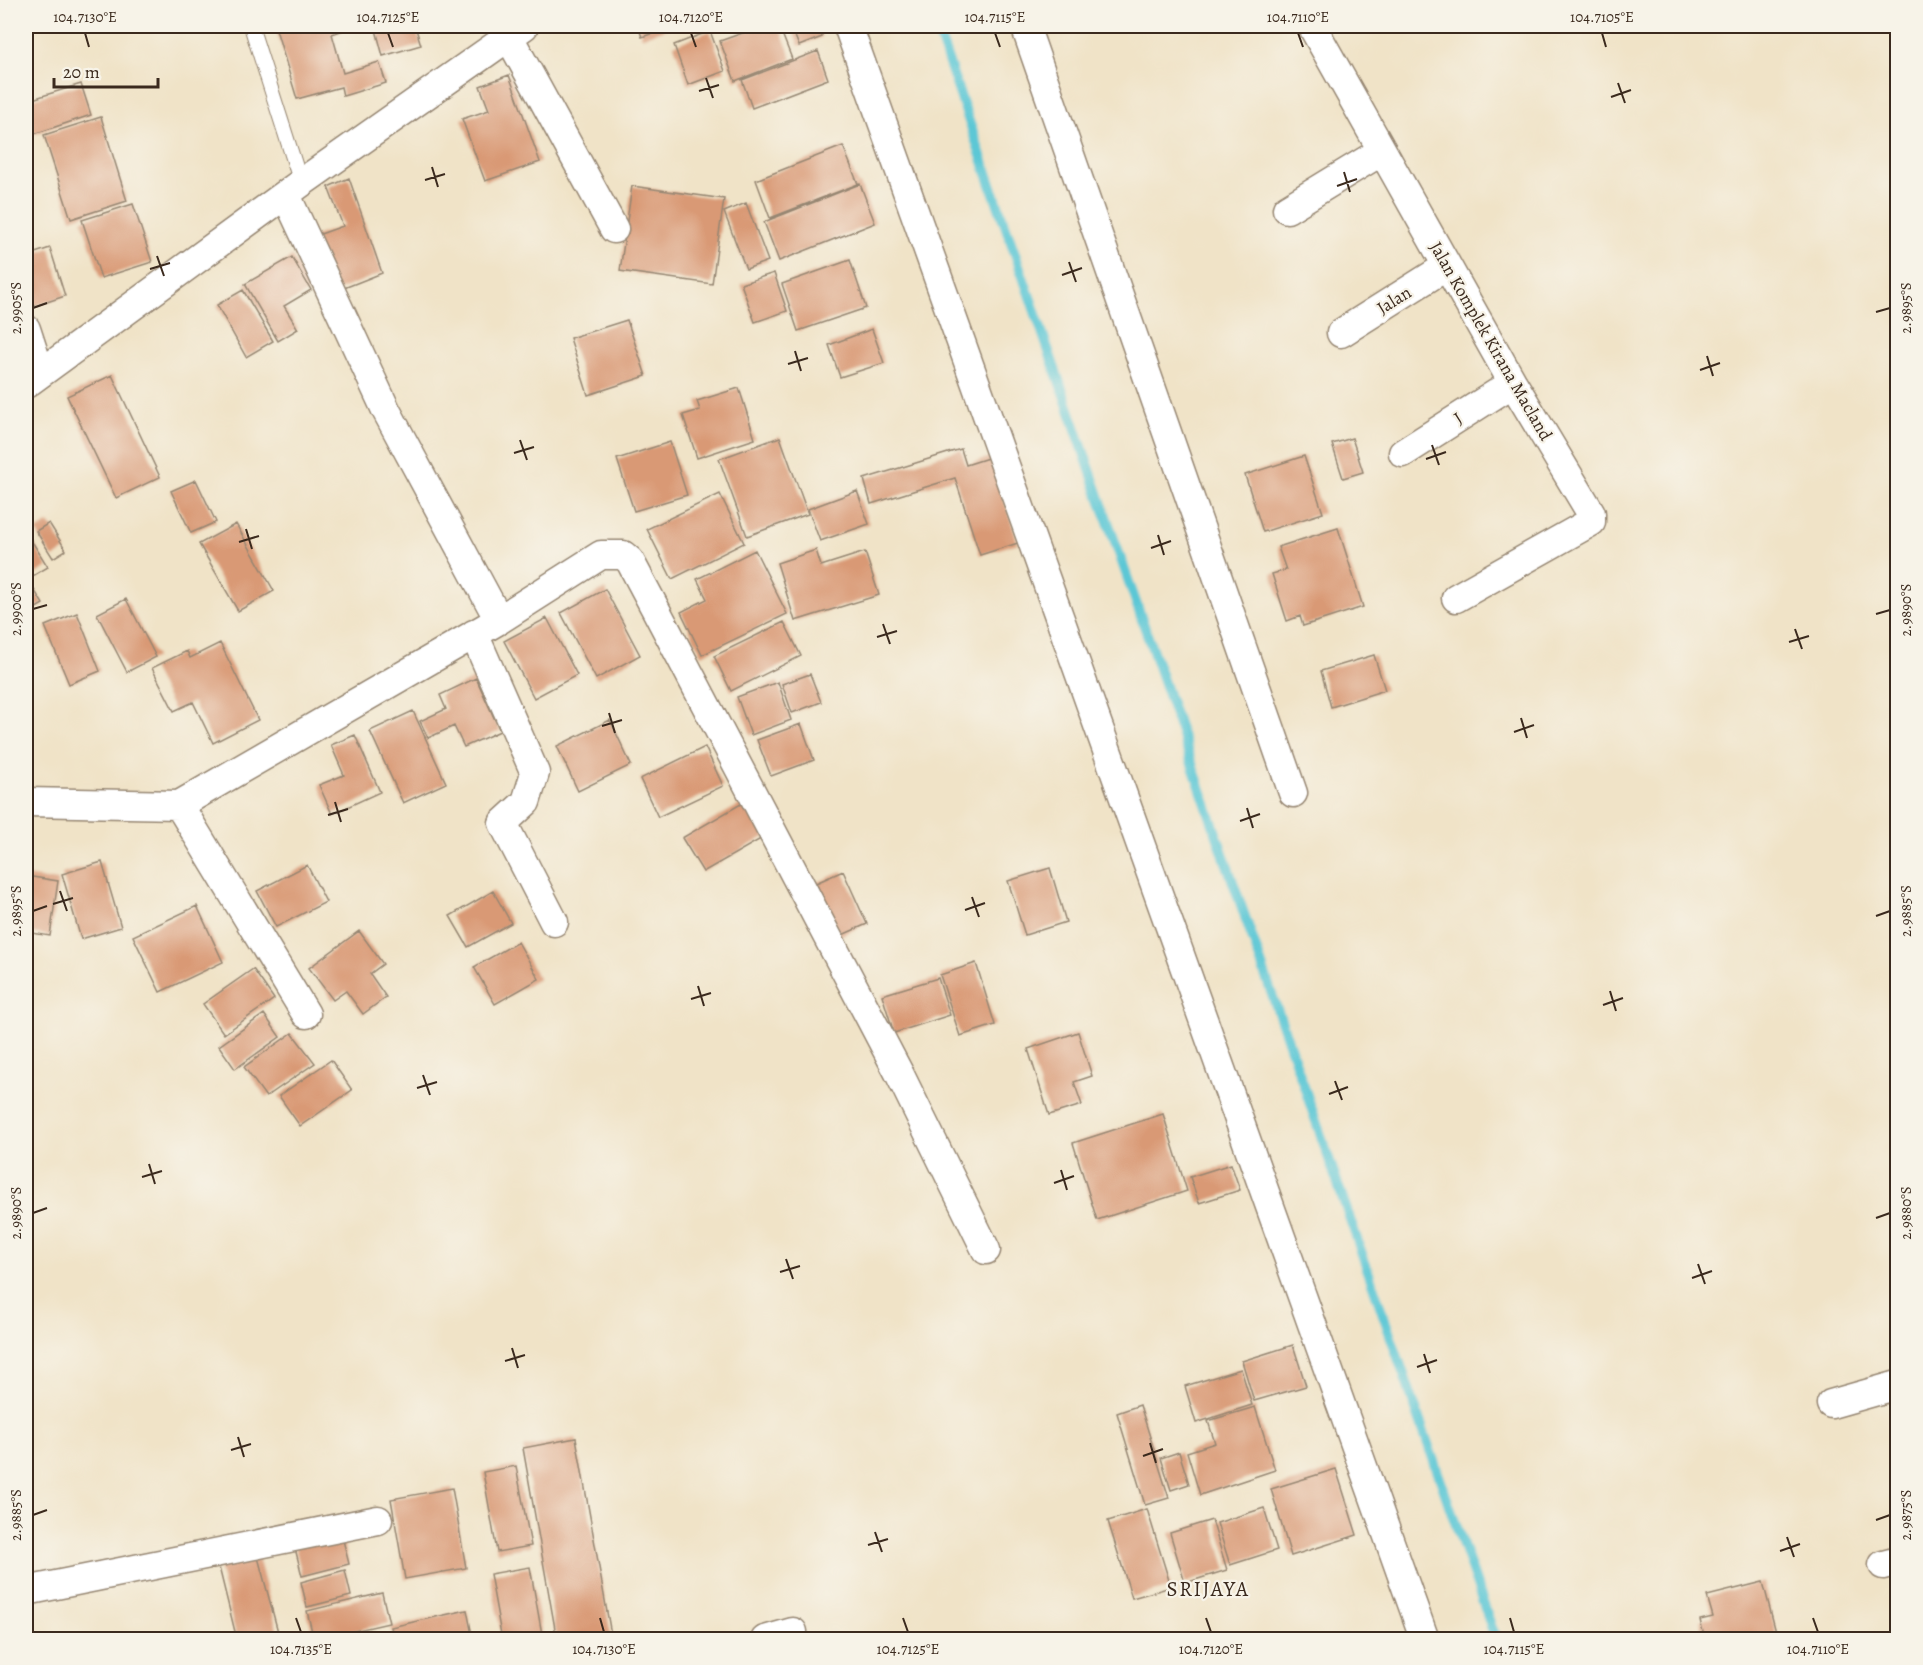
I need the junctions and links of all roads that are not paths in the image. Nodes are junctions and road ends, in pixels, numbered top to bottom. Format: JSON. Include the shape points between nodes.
{"nodes":[{"id":1,"x":251,"y":26,"type":"edge"},
{"id":2,"x":848,"y":26,"type":"edge"},
{"id":3,"x":1025,"y":26,"type":"edge"},
{"id":4,"x":1312,"y":26,"type":"edge"},
{"id":5,"x":517,"y":31,"type":"edge"},
{"id":6,"x":1382,"y":151,"type":"junction"},
{"id":7,"x":293,"y":189,"type":"junction"},
{"id":8,"x":1287,"y":209,"type":"dead end"},
{"id":9,"x":614,"y":229,"type":"dead end"},
{"id":10,"x":1448,"y":266,"type":"junction"},
{"id":11,"x":26,"y":329,"type":"edge"},
{"id":12,"x":1341,"y":333,"type":"dead end"},
{"id":13,"x":33,"y":378,"type":"edge"},
{"id":14,"x":1513,"y":383,"type":"junction"},
{"id":15,"x":1402,"y":453,"type":"dead end"},
{"id":16,"x":1456,"y":598,"type":"dead end"},
{"id":17,"x":499,"y":620,"type":"junction"},
{"id":18,"x":474,"y":634,"type":"junction"},
{"id":19,"x":1293,"y":793,"type":"dead end"},
{"id":20,"x":26,"y":802,"type":"edge"},
{"id":21,"x":179,"y":805,"type":"junction"},
{"id":22,"x":554,"y":922,"type":"dead end"},
{"id":23,"x":306,"y":1014,"type":"dead end"},
{"id":24,"x":986,"y":1250,"type":"dead end"},
{"id":25,"x":1898,"y":1385,"type":"edge"},
{"id":26,"x":1831,"y":1404,"type":"dead end"},
{"id":27,"x":378,"y":1520,"type":"dead end"},
{"id":28,"x":26,"y":1591,"type":"edge"},
{"id":29,"x":793,"y":1632,"type":"dead end"},
{"id":30,"x":765,"y":1640,"type":"edge"},
{"id":31,"x":1425,"y":1640,"type":"edge"}],
"edges":[{"from":1,"to":7,"type":"lane"},
{"from":2,"to":31,"type":"street"},
{"from":3,"to":19,"type":"street"},
{"from":4,"to":6,"type":"street","name":"Jalan Komplek Kirana Macland"},
{"from":5,"to":7,"type":"street"},
{"from":5,"to":9,"type":"street"},
{"from":6,"to":8,"type":"street"},
{"from":6,"to":10,"type":"street","name":"Jalan Komplek Kirana Macland"},
{"from":7,"to":13,"type":"street"},
{"from":7,"to":17,"type":"street","via":[[386,410]]},
{"from":10,"to":12,"type":"street","name":"Jalan"},
{"from":10,"to":14,"type":"street","name":"Jalan Komplek Kirana Macland"},
{"from":11,"to":13,"type":"street"},
{"from":14,"to":15,"type":"street","name":"J"},
{"from":14,"to":16,"type":"street","name":"Jalan Komplek Kirana Macland","via":[[1587,504],[1591,522]]},
{"from":17,"to":18,"type":"street"},
{"from":17,"to":24,"type":"street","via":[[601,555],[622,555],[630,561],[899,1073]]},
{"from":18,"to":21,"type":"street"},
{"from":18,"to":22,"type":"street","via":[[535,773],[526,802],[503,822]]},
{"from":20,"to":21,"type":"street"},
{"from":21,"to":23,"type":"street"},
{"from":25,"to":26,"type":"street"},
{"from":27,"to":28,"type":"street"},
{"from":29,"to":30,"type":"street"}]}
